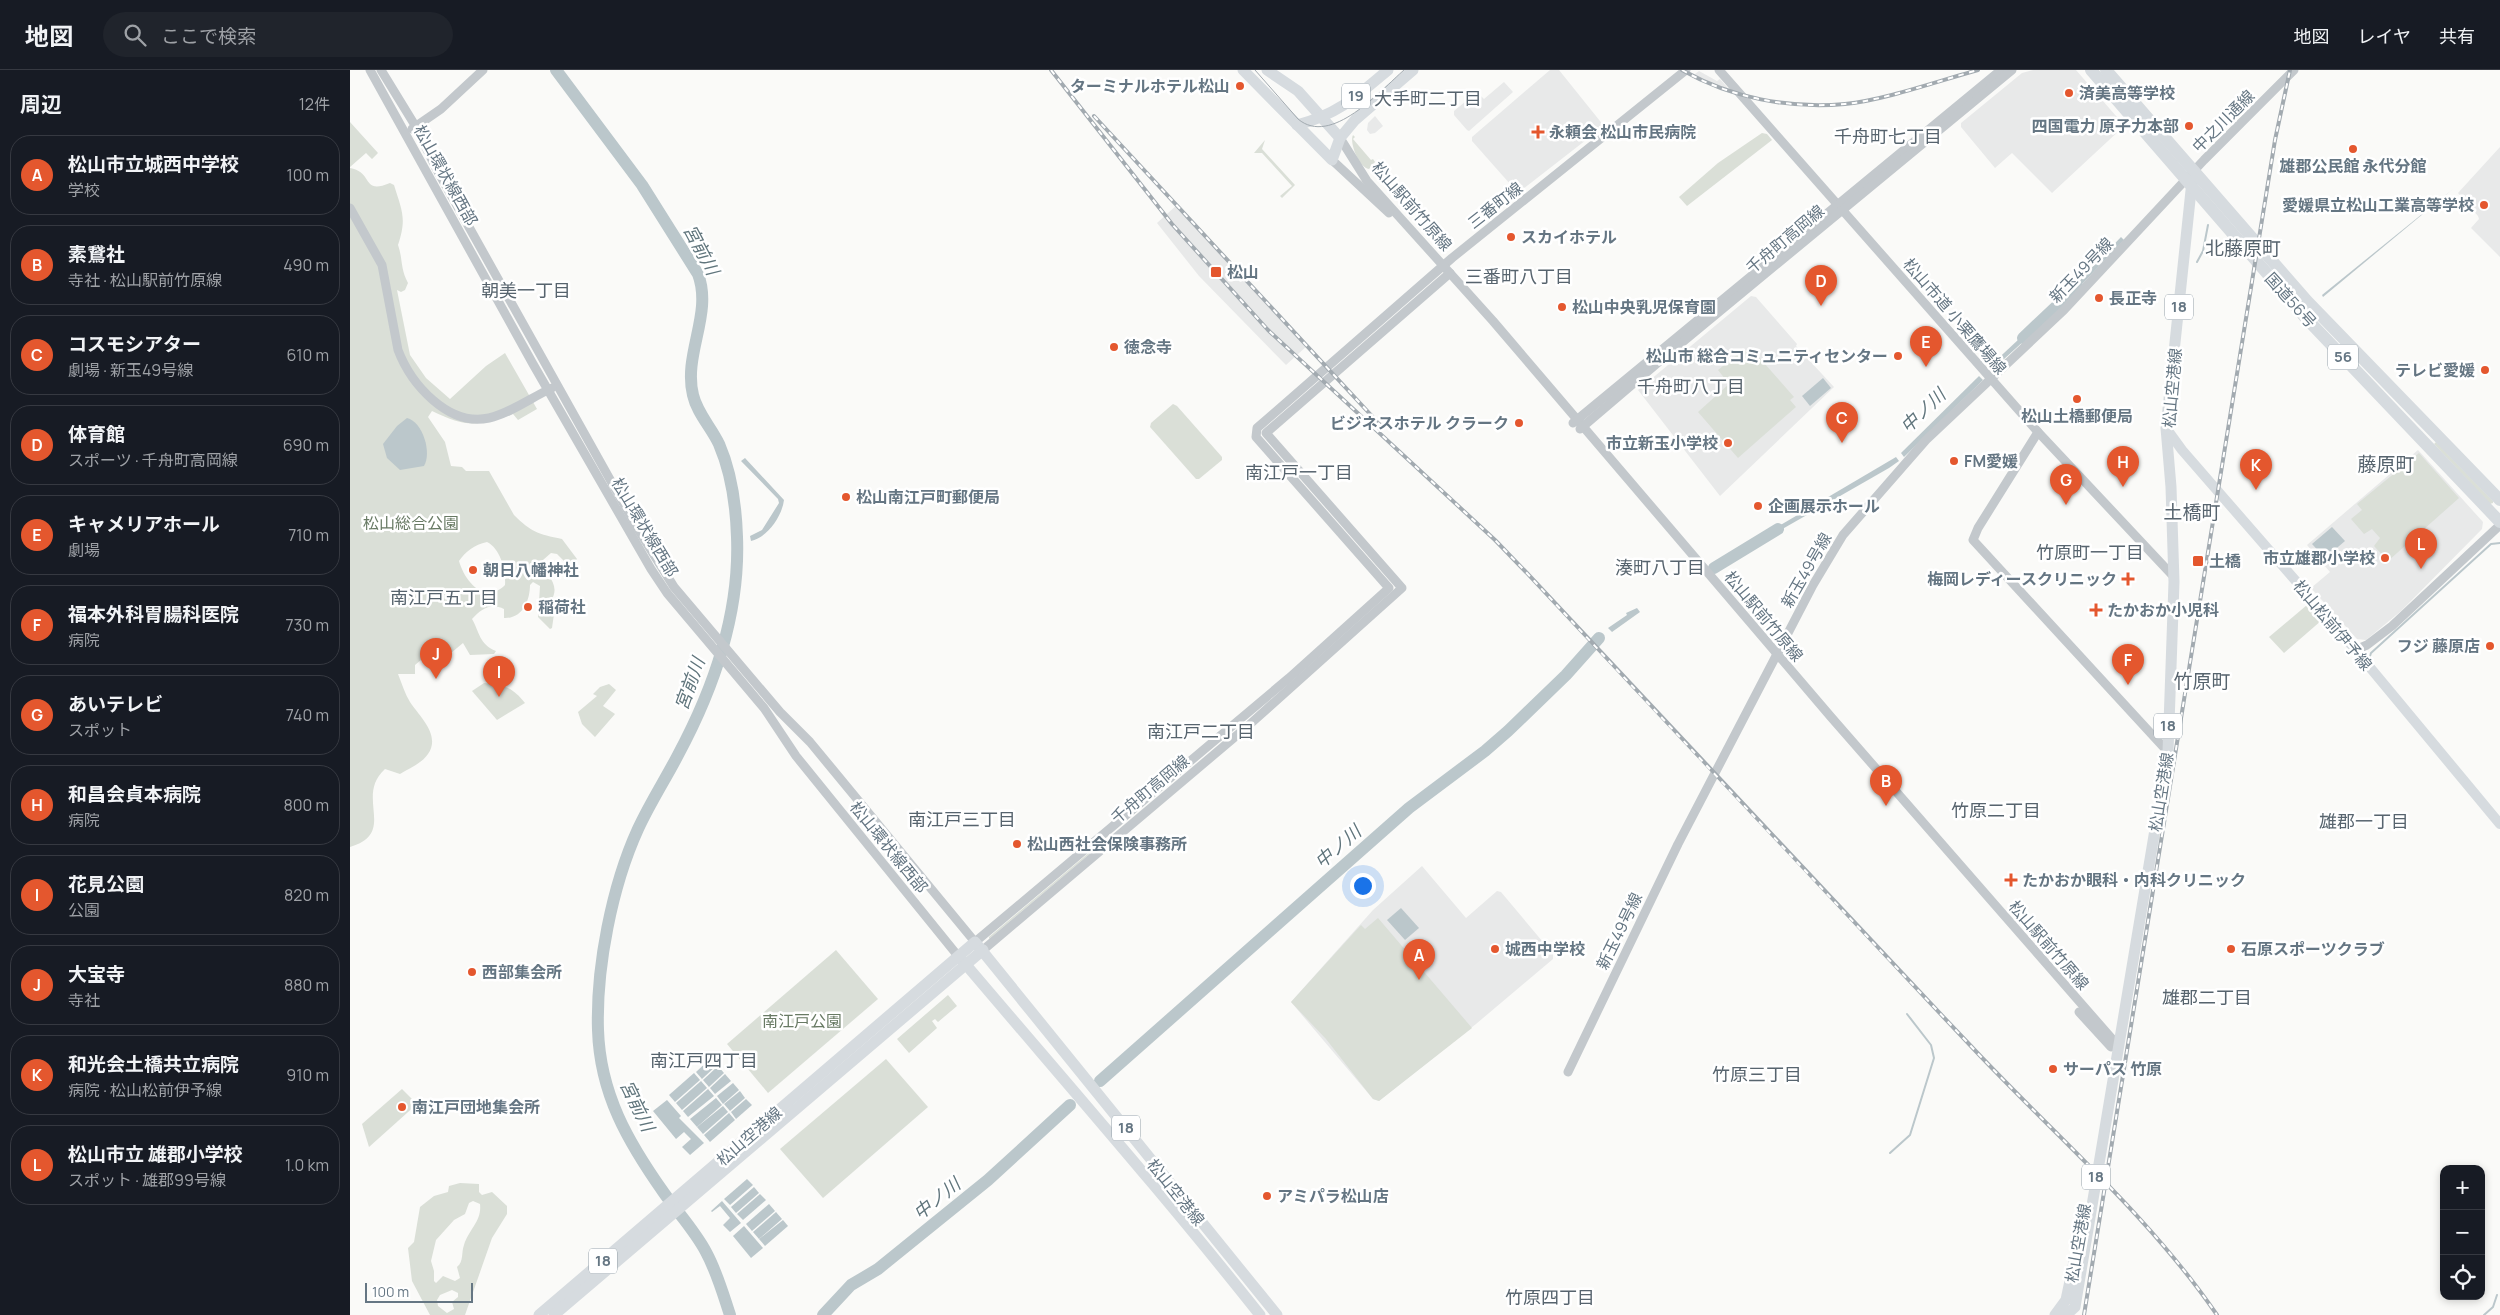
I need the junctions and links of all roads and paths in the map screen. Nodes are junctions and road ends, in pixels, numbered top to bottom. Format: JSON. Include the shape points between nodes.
{"nodes":[{"id":1,"x":370,"y":70,"type":"edge"},
{"id":2,"x":381,"y":70,"type":"edge"},
{"id":3,"x":483,"y":70,"type":"edge"},
{"id":4,"x":1243,"y":70,"type":"edge"},
{"id":5,"x":1267,"y":70,"type":"edge"},
{"id":6,"x":1388,"y":70,"type":"edge"},
{"id":7,"x":1413,"y":70,"type":"edge"},
{"id":8,"x":1686,"y":70,"type":"edge"},
{"id":9,"x":1719,"y":70,"type":"edge"},
{"id":10,"x":2090,"y":70,"type":"edge"},
{"id":11,"x":2106,"y":70,"type":"edge"},
{"id":12,"x":2294,"y":70,"type":"edge"},
{"id":13,"x":2007,"y":71,"type":"edge"},
{"id":14,"x":1283,"y":80,"type":"junction"},
{"id":15,"x":1268,"y":98,"type":"junction"},
{"id":16,"x":1286,"y":114,"type":"junction"},
{"id":17,"x":1322,"y":118,"type":"junction"},
{"id":18,"x":1297,"y":125,"type":"junction"},
{"id":19,"x":416,"y":127,"type":"junction"},
{"id":20,"x":405,"y":132,"type":"junction"},
{"id":21,"x":1340,"y":138,"type":"junction"},
{"id":22,"x":1332,"y":160,"type":"junction"},
{"id":23,"x":2190,"y":179,"type":"junction"},
{"id":24,"x":1355,"y":180,"type":"junction"},
{"id":25,"x":350,"y":208,"type":"edge"},
{"id":26,"x":1388,"y":208,"type":"junction"},
{"id":27,"x":1840,"y":208,"type":"junction"},
{"id":28,"x":1444,"y":271,"type":"junction"},
{"id":29,"x":1987,"y":375,"type":"junction"},
{"id":30,"x":558,"y":384,"type":"junction"},
{"id":31,"x":548,"y":389,"type":"junction"},
{"id":32,"x":1578,"y":425,"type":"junction"},
{"id":33,"x":2166,"y":428,"type":"junction"},
{"id":34,"x":1262,"y":430,"type":"junction"},
{"id":35,"x":2038,"y":432,"type":"junction"},
{"id":36,"x":2500,"y":500,"type":"edge"},
{"id":37,"x":2500,"y":524,"type":"edge"},
{"id":38,"x":2174,"y":576,"type":"junction"},
{"id":39,"x":2355,"y":650,"type":"junction"},
{"id":40,"x":1776,"y":657,"type":"junction"},
{"id":41,"x":1243,"y":717,"type":"junction"},
{"id":42,"x":1249,"y":724,"type":"junction"},
{"id":43,"x":2168,"y":752,"type":"junction"},
{"id":44,"x":2500,"y":824,"type":"edge"},
{"id":45,"x":979,"y":946,"type":"junction"},
{"id":46,"x":962,"y":960,"type":"junction"},
{"id":47,"x":2115,"y":1047,"type":"junction"},
{"id":48,"x":1568,"y":1072,"type":"dead end"},
{"id":49,"x":669,"y":1211,"type":"junction"},
{"id":50,"x":2069,"y":1309,"type":"edge"},
{"id":51,"x":539,"y":1315,"type":"edge"},
{"id":52,"x":554,"y":1315,"type":"edge"},
{"id":53,"x":1260,"y":1315,"type":"edge"},
{"id":54,"x":1277,"y":1315,"type":"edge"},
{"id":55,"x":2055,"y":1315,"type":"edge"}],
"edges":[{"from":1,"to":20,"type":"street","name":"松山環状線西部"},
{"from":2,"to":19,"type":"street","name":"松山環状線西部"},
{"from":3,"to":19,"type":"street","via":[[442,109]]},
{"from":4,"to":15,"type":"main road"},
{"from":5,"to":14,"type":"main road","number":"19"},
{"from":6,"to":17,"type":"main road","number":"19","via":[[1344,107]]},
{"from":7,"to":21,"type":"main road","number":"19","via":[[1355,120]]},
{"from":8,"to":28,"type":"street","name":"三番町線"},
{"from":9,"to":27,"type":"street","name":"松山市道 小栗鷹場線"},
{"from":10,"to":23,"type":"highway","name":"国道56号","number":"56"},
{"from":11,"to":23,"type":"highway","name":"国道56号","number":"56"},
{"from":12,"to":23,"type":"street","name":"中之川通線"},
{"from":13,"to":27,"type":"street","name":"千舟町高岡線"},
{"from":14,"to":15,"type":"main road"},
{"from":14,"to":17,"type":"main road","number":"19","via":[[1298,91]]},
{"from":15,"to":16,"type":"main road"},
{"from":16,"to":17,"type":"main road","number":"19"},
{"from":16,"to":18,"type":"main road"},
{"from":17,"to":18,"type":"main road","number":"19"},
{"from":17,"to":21,"type":"main road","number":"19"},
{"from":18,"to":22,"type":"main road"},
{"from":19,"to":20,"type":"street"},
{"from":19,"to":30,"type":"street","name":"松山環状線西部"},
{"from":20,"to":31,"type":"street","name":"松山環状線西部"},
{"from":21,"to":22,"type":"main road","number":"19"},
{"from":21,"to":24,"type":"street"},
{"from":21,"to":26,"type":"street","name":"松山駅前竹原線"},
{"from":22,"to":24,"type":"street","name":"松山駅前竹原線"},
{"from":23,"to":29,"type":"street","name":"新玉49号線","via":[[2064,310]]},
{"from":23,"to":33,"type":"main road","name":"松山空港線","number":"18"},
{"from":23,"to":36,"type":"highway","name":"国道56号","number":"56"},
{"from":23,"to":37,"type":"highway","name":"国道56号","number":"56","via":[[2304,316]]},
{"from":24,"to":26,"type":"street","name":"松山駅前竹原線"},
{"from":25,"to":31,"type":"street","via":[[382,265],[398,350],[417,384],[446,410],[465,417],[489,418]]},
{"from":26,"to":28,"type":"street","name":"松山駅前竹原線"},
{"from":27,"to":29,"type":"street","name":"松山市道 小栗鷹場線"},
{"from":27,"to":32,"type":"street","name":"千舟町高岡線"},
{"from":28,"to":32,"type":"street","name":"松山駅前竹原線"},
{"from":28,"to":34,"type":"street","name":"三番町線"},
{"from":29,"to":35,"type":"street","name":"松山市道 小栗鷹場線"},
{"from":29,"to":40,"type":"street","name":"新玉49号線","via":[[1844,535],[1813,585]]},
{"from":30,"to":31,"type":"street"},
{"from":30,"to":45,"type":"street","name":"松山環状線西部","via":[[636,526],[676,588],[780,712],[816,749]]},
{"from":31,"to":46,"type":"street","name":"松山環状線西部","via":[[667,593],[764,708],[796,756]]},
{"from":32,"to":40,"type":"street","name":"松山駅前竹原線"},
{"from":33,"to":38,"type":"main road","name":"松山空港線","number":"18"},
{"from":33,"to":39,"type":"main road","name":"松山松前伊予線"},
{"from":34,"to":41,"type":"street","name":"千舟町高岡線","via":[[1256,430],[1256,437],[1390,588]]},
{"from":34,"to":42,"type":"street","name":"千舟町高岡線","via":[[1402,588]]},
{"from":35,"to":38,"type":"street","name":"松山市道 小栗鷹場線"},
{"from":35,"to":43,"type":"street","via":[[1973,540]]},
{"from":37,"to":39,"type":"street","via":[[2392,626],[2368,645]]},
{"from":38,"to":43,"type":"main road","name":"松山空港線","number":"18"},
{"from":39,"to":44,"type":"main road","name":"松山松前伊予線"},
{"from":40,"to":47,"type":"street","name":"松山駅前竹原線"},
{"from":40,"to":48,"type":"street","name":"新玉49号線","via":[[1678,844]]},
{"from":41,"to":42,"type":"street"},
{"from":41,"to":45,"type":"street","name":"千舟町高岡線"},
{"from":42,"to":45,"type":"street","name":"千舟町高岡線"},
{"from":43,"to":47,"type":"main road","name":"松山空港線","number":"18","via":[[2123,1022]]},
{"from":45,"to":46,"type":"main road","name":"松山空港線","number":"18"},
{"from":45,"to":54,"type":"main road","name":"松山空港線","number":"18"},
{"from":46,"to":49,"type":"main road","name":"松山空港線","number":"18"},
{"from":46,"to":53,"type":"main road","name":"松山空港線","number":"18","via":[[1116,1138]]},
{"from":47,"to":50,"type":"main road","name":"松山空港線","number":"18"},
{"from":49,"to":51,"type":"main road","name":"松山空港線","number":"18"},
{"from":49,"to":52,"type":"main road","name":"松山空港線","number":"18"},
{"from":50,"to":55,"type":"main road","name":"松山空港線","number":"18"}]}
